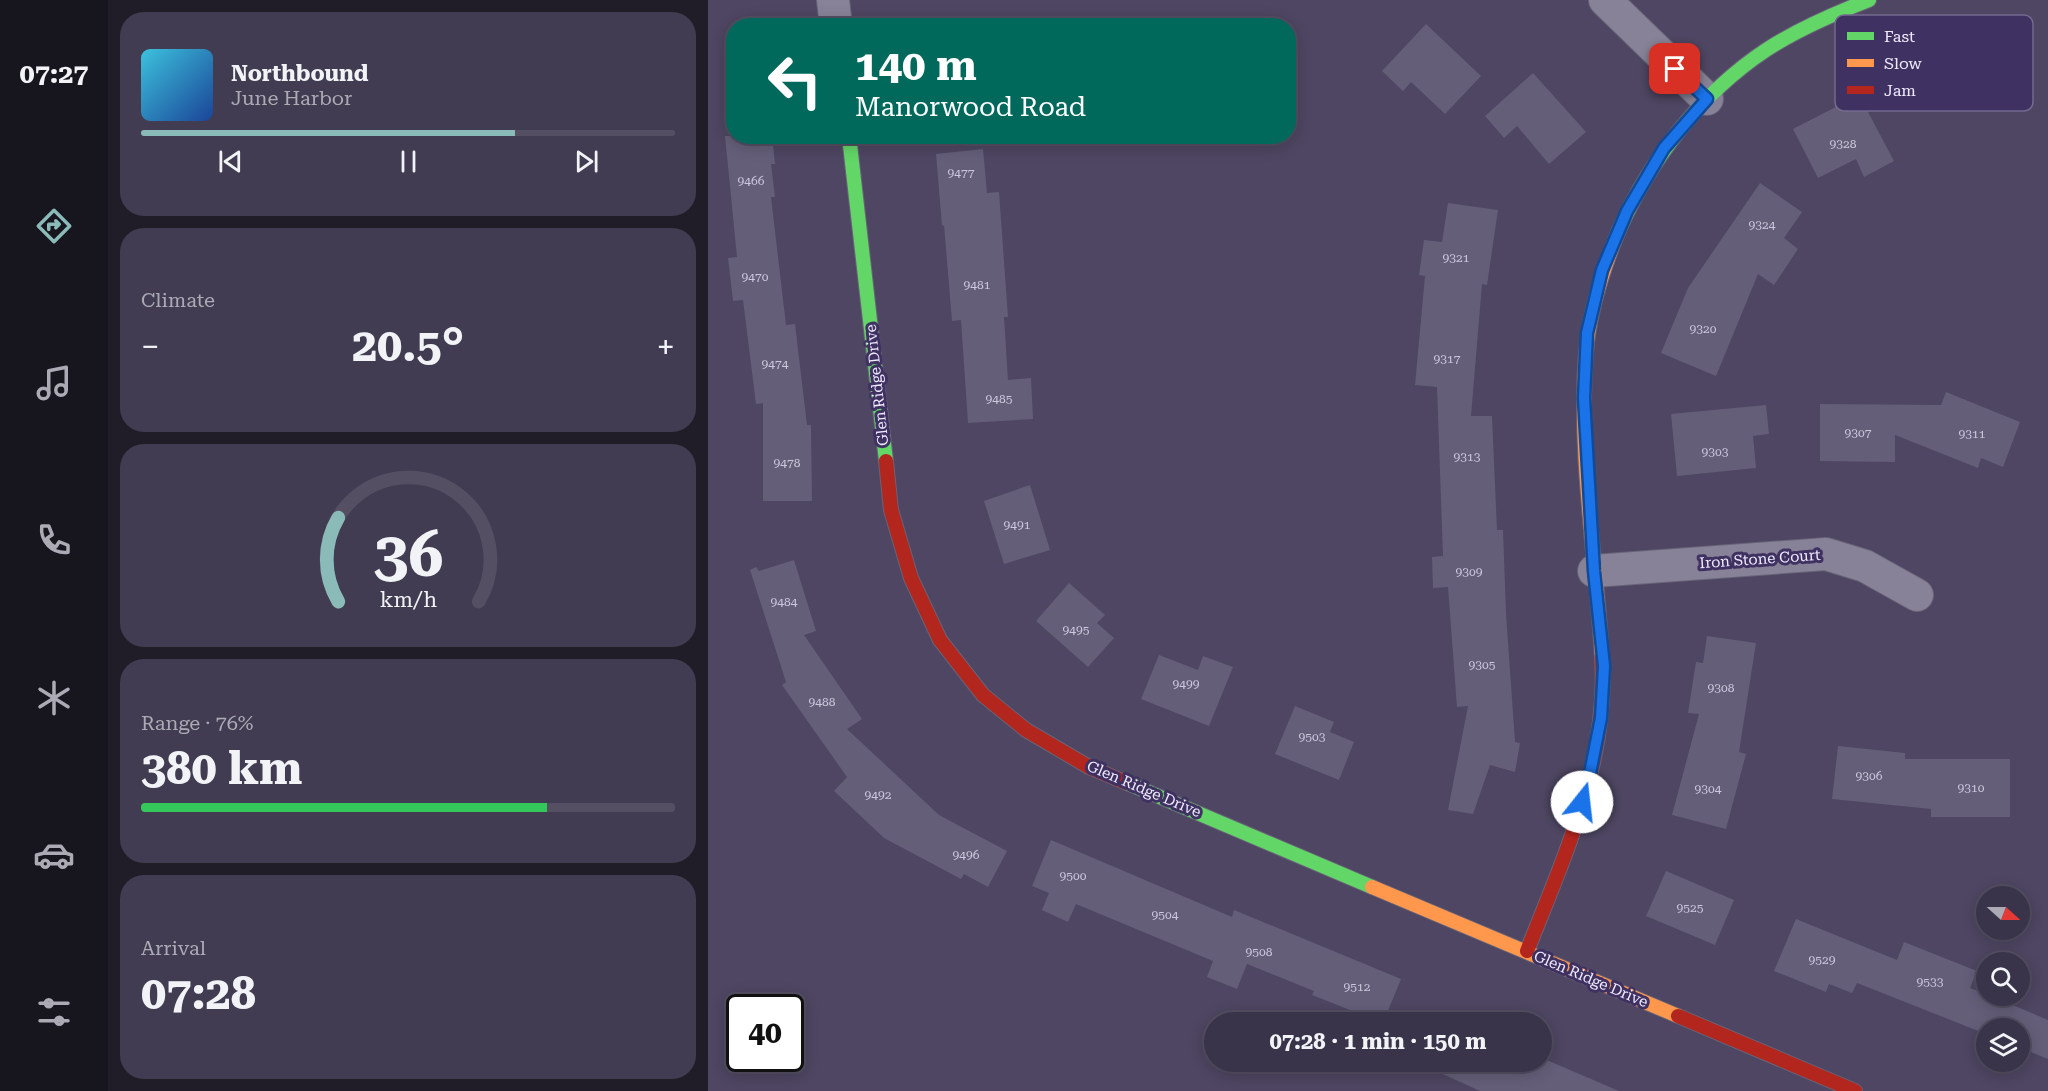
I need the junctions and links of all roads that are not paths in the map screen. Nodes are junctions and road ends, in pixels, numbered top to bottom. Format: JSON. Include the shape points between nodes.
{"nodes":[{"id":1,"x":833,"y":0,"type":"edge"},
{"id":2,"x":1605,"y":0,"type":"edge"},
{"id":3,"x":1869,"y":0,"type":"edge"},
{"id":4,"x":835,"y":18,"type":"edge"},
{"id":5,"x":1707,"y":99,"type":"junction"},
{"id":6,"x":850,"y":144,"type":"edge"},
{"id":7,"x":1594,"y":571,"type":"junction"},
{"id":8,"x":1917,"y":595,"type":"dead end"},
{"id":9,"x":1527,"y":951,"type":"junction"},
{"id":10,"x":1855,"y":1091,"type":"edge"}],
"edges":[{"from":1,"to":4,"type":"street"},
{"from":2,"to":5,"type":"street"},
{"from":3,"to":5,"type":"street","via":[[1812,23],[1753,59]]},
{"from":5,"to":7,"type":"street","via":[[1664,148],[1627,211],[1602,270],[1587,333],[1584,398]]},
{"from":6,"to":9,"type":"street","name":"Glen Ridge Drive","via":[[891,510],[911,578],[940,639],[983,694],[1026,730],[1089,767]]},
{"from":7,"to":8,"type":"street","name":"Iron Stone Court","via":[[1826,554],[1865,566]]},
{"from":7,"to":9,"type":"street","via":[[1604,666],[1601,718],[1588,783]]},
{"from":9,"to":10,"type":"street","name":"Glen Ridge Drive"}]}
